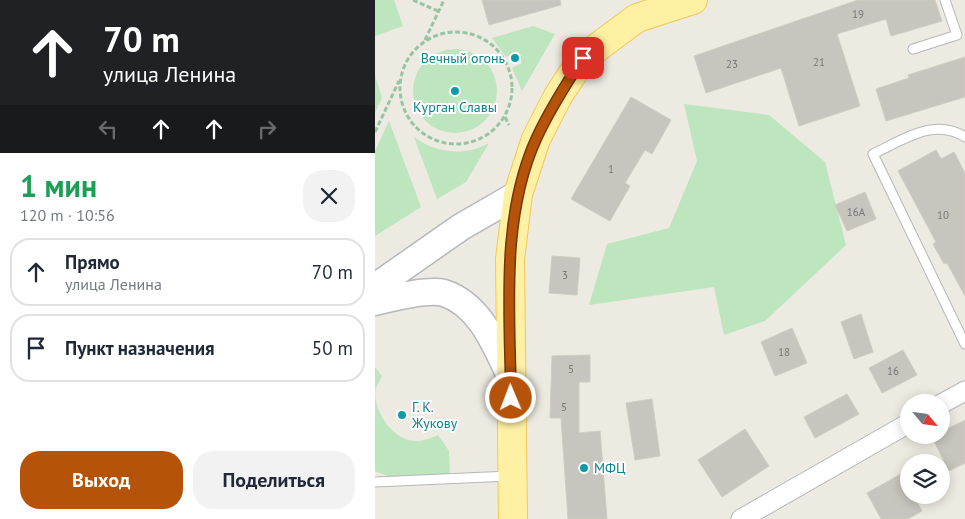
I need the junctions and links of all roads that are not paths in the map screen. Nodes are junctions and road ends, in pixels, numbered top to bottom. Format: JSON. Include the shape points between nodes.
{"nodes":[{"id":1,"x":693,"y":0,"type":"edge"},
{"id":2,"x":945,"y":0,"type":"edge"},
{"id":3,"x":913,"y":49,"type":"dead end"},
{"id":4,"x":965,"y":137,"type":"edge"},
{"id":5,"x":519,"y":194,"type":"junction"},
{"id":6,"x":375,"y":287,"type":"edge"},
{"id":7,"x":375,"y":302,"type":"edge"},
{"id":8,"x":965,"y":344,"type":"edge"},
{"id":9,"x":511,"y":378,"type":"junction"},
{"id":10,"x":965,"y":391,"type":"edge"},
{"id":11,"x":950,"y":399,"type":"edge"},
{"id":12,"x":900,"y":428,"type":"edge"},
{"id":13,"x":513,"y":476,"type":"junction"},
{"id":14,"x":375,"y":482,"type":"edge"},
{"id":15,"x":513,"y":519,"type":"edge"},
{"id":16,"x":741,"y":519,"type":"edge"}],
"edges":[{"from":1,"to":5,"type":"main road","via":[[637,18],[583,58],[558,96],[536,139]]},
{"from":2,"to":3,"type":"lane","via":[[957,35]]},
{"from":4,"to":8,"type":"lane","via":[[955,130],[932,128],[873,154]]},
{"from":5,"to":6,"type":"main road","via":[[461,227]]},
{"from":5,"to":9,"type":"main road","via":[[510,259]]},
{"from":7,"to":9,"type":"main road","via":[[443,293],[482,320]]},
{"from":9,"to":13,"type":"main road"},
{"from":10,"to":11,"type":"street"},
{"from":12,"to":16,"type":"street"},
{"from":13,"to":14,"type":"lane"},
{"from":13,"to":15,"type":"main road"}]}
